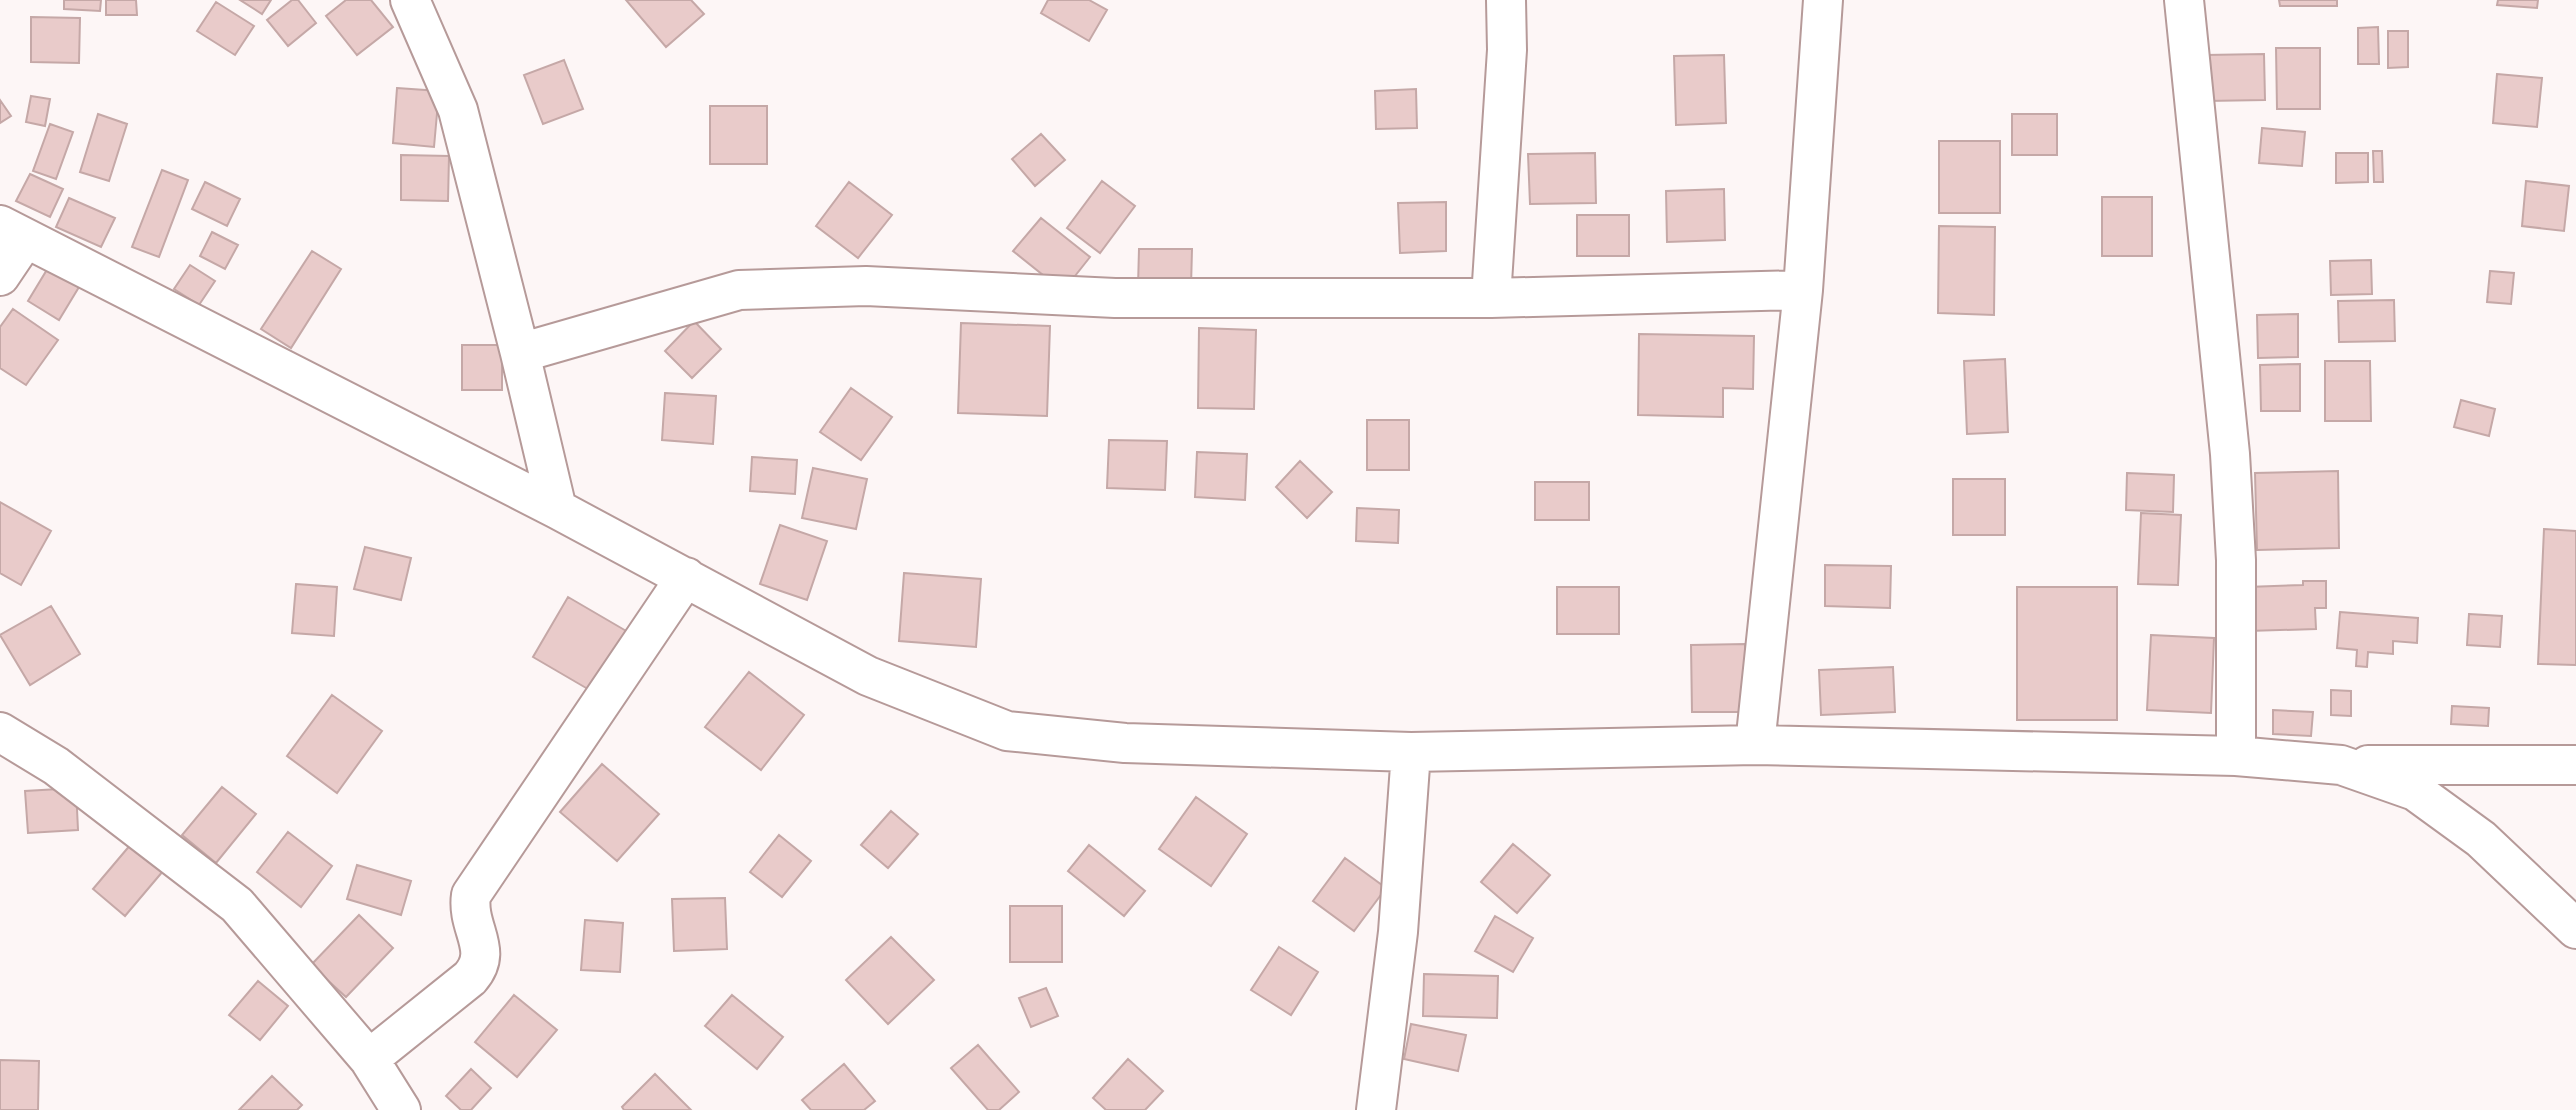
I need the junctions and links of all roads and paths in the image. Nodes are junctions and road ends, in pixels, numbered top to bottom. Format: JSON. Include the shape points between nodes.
{"nodes":[{"id":1,"x":410,"y":0,"type":"edge"},
{"id":2,"x":1506,"y":0,"type":"edge"},
{"id":3,"x":1823,"y":0,"type":"edge"},
{"id":4,"x":2184,"y":0,"type":"edge"},
{"id":5,"x":13,"y":232,"type":"edge"},
{"id":6,"x":0,"y":276,"type":"edge"},
{"id":7,"x":1803,"y":290,"type":"junction"},
{"id":8,"x":1491,"y":298,"type":"junction"},
{"id":9,"x":520,"y":353,"type":"junction"},
{"id":10,"x":557,"y":509,"type":"junction"},
{"id":11,"x":686,"y":577,"type":"junction"},
{"id":12,"x":0,"y":732,"type":"edge"},
{"id":13,"x":1755,"y":745,"type":"junction"},
{"id":14,"x":1411,"y":752,"type":"junction"},
{"id":15,"x":2236,"y":756,"type":"junction"},
{"id":16,"x":2341,"y":765,"type":"junction"},
{"id":17,"x":2576,"y":765,"type":"edge"},
{"id":18,"x":2576,"y":929,"type":"edge"},
{"id":19,"x":369,"y":1059,"type":"junction"},
{"id":20,"x":401,"y":1110,"type":"edge"},
{"id":21,"x":1376,"y":1110,"type":"edge"}],
"edges":[{"from":1,"to":9,"type":"street","via":[[458,110]]},
{"from":2,"to":8,"type":"street"},
{"from":3,"to":7,"type":"street"},
{"from":4,"to":15,"type":"street","via":[[2230,454]]},
{"from":5,"to":6,"type":"street"},
{"from":5,"to":10,"type":"street"},
{"from":7,"to":8,"type":"street"},
{"from":7,"to":13,"type":"street"},
{"from":8,"to":9,"type":"street","via":[[1115,298],[866,286],[739,290]]},
{"from":9,"to":10,"type":"street"},
{"from":10,"to":11,"type":"street"},
{"from":11,"to":14,"type":"street","via":[[868,676],[1007,731],[1125,743]]},
{"from":11,"to":19,"type":"street","via":[[471,895],[471,920],[483,953],[480,967]]},
{"from":12,"to":19,"type":"street","via":[[56,766],[237,905]]},
{"from":13,"to":14,"type":"street"},
{"from":13,"to":15,"type":"street"},
{"from":14,"to":21,"type":"street","via":[[1398,932]]},
{"from":15,"to":16,"type":"street"},
{"from":16,"to":17,"type":"street"},
{"from":16,"to":18,"type":"street","via":[[2415,791],[2481,839]]},
{"from":19,"to":20,"type":"street"}]}
